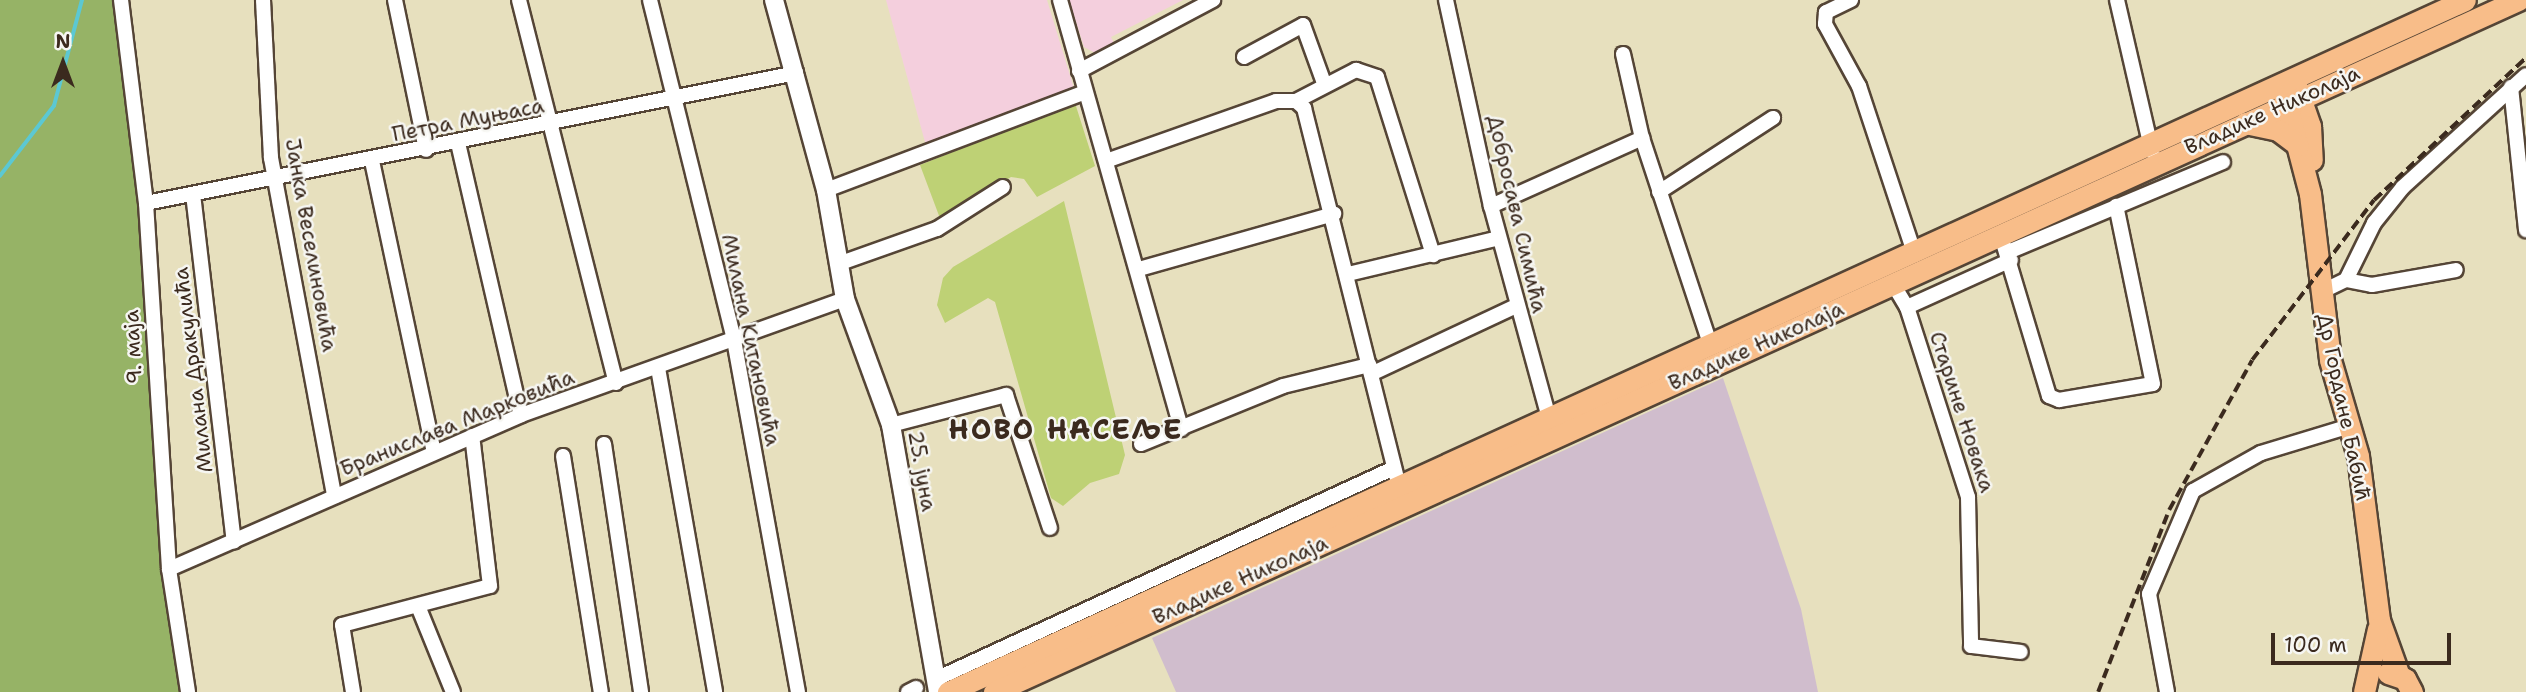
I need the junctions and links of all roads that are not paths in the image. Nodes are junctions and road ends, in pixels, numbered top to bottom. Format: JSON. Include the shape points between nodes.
{"nodes":[{"id":1,"x":121,"y":0,"type":"edge"},
{"id":2,"x":263,"y":0,"type":"edge"},
{"id":3,"x":395,"y":0,"type":"edge"},
{"id":4,"x":519,"y":0,"type":"edge"},
{"id":5,"x":650,"y":0,"type":"edge"},
{"id":6,"x":774,"y":0,"type":"edge"},
{"id":7,"x":1060,"y":0,"type":"edge"},
{"id":8,"x":1213,"y":0,"type":"edge"},
{"id":9,"x":1446,"y":0,"type":"edge"},
{"id":10,"x":1850,"y":0,"type":"edge"},
{"id":11,"x":2117,"y":0,"type":"edge"},
{"id":12,"x":2465,"y":0,"type":"edge"},
{"id":13,"x":2518,"y":0,"type":"edge"},
{"id":14,"x":1623,"y":54,"type":"dead end"},
{"id":15,"x":1244,"y":57,"type":"dead end"},
{"id":16,"x":1079,"y":71,"type":"junction"},
{"id":17,"x":796,"y":73,"type":"junction"},
{"id":18,"x":2526,"y":75,"type":"edge"},
{"id":19,"x":1324,"y":83,"type":"junction"},
{"id":20,"x":2511,"y":87,"type":"junction"},
{"id":21,"x":2290,"y":89,"type":"junction"},
{"id":22,"x":1085,"y":92,"type":"junction"},
{"id":23,"x":673,"y":99,"type":"junction"},
{"id":24,"x":1296,"y":101,"type":"junction"},
{"id":25,"x":1773,"y":118,"type":"dead end"},
{"id":26,"x":2245,"y":123,"type":"junction"},
{"id":27,"x":547,"y":126,"type":"junction"},
{"id":28,"x":1642,"y":138,"type":"junction"},
{"id":29,"x":458,"y":143,"type":"junction"},
{"id":30,"x":2298,"y":145,"type":"junction"},
{"id":31,"x":426,"y":150,"type":"junction"},
{"id":32,"x":2150,"y":159,"type":"junction"},
{"id":33,"x":372,"y":161,"type":"junction"},
{"id":34,"x":1106,"y":161,"type":"junction"},
{"id":35,"x":2223,"y":162,"type":"dead end"},
{"id":36,"x":279,"y":178,"type":"junction"},
{"id":37,"x":1003,"y":187,"type":"dead end"},
{"id":38,"x":826,"y":190,"type":"junction"},
{"id":39,"x":2153,"y":190,"type":"junction"},
{"id":40,"x":1659,"y":192,"type":"junction"},
{"id":41,"x":193,"y":194,"type":"junction"},
{"id":42,"x":2310,"y":194,"type":"junction"},
{"id":43,"x":146,"y":203,"type":"junction"},
{"id":44,"x":1491,"y":206,"type":"junction"},
{"id":45,"x":2116,"y":206,"type":"junction"},
{"id":46,"x":1334,"y":214,"type":"junction"},
{"id":47,"x":2526,"y":230,"type":"edge"},
{"id":48,"x":1499,"y":238,"type":"junction"},
{"id":49,"x":2006,"y":249,"type":"junction"},
{"id":50,"x":1433,"y":255,"type":"junction"},
{"id":51,"x":1915,"y":255,"type":"junction"},
{"id":52,"x":838,"y":264,"type":"junction"},
{"id":53,"x":1139,"y":269,"type":"junction"},
{"id":54,"x":2456,"y":270,"type":"dead end"},
{"id":55,"x":1348,"y":274,"type":"junction"},
{"id":56,"x":2346,"y":280,"type":"junction"},
{"id":57,"x":1893,"y":284,"type":"junction"},
{"id":58,"x":2321,"y":292,"type":"junction"},
{"id":59,"x":845,"y":299,"type":"junction"},
{"id":60,"x":1516,"y":306,"type":"junction"},
{"id":61,"x":1907,"y":307,"type":"junction"},
{"id":62,"x":734,"y":340,"type":"junction"},
{"id":63,"x":1711,"y":347,"type":"junction"},
{"id":64,"x":659,"y":368,"type":"junction"},
{"id":65,"x":1370,"y":369,"type":"junction"},
{"id":66,"x":616,"y":383,"type":"junction"},
{"id":67,"x":521,"y":415,"type":"junction"},
{"id":68,"x":891,"y":425,"type":"junction"},
{"id":69,"x":2350,"y":426,"type":"junction"},
{"id":70,"x":1552,"y":427,"type":"junction"},
{"id":71,"x":1181,"y":429,"type":"junction"},
{"id":72,"x":472,"y":436,"type":"junction"},
{"id":73,"x":604,"y":444,"type":"dead end"},
{"id":74,"x":1141,"y":444,"type":"dead end"},
{"id":75,"x":434,"y":452,"type":"junction"},
{"id":76,"x":563,"y":456,"type":"dead end"},
{"id":77,"x":1397,"y":478,"type":"junction"},
{"id":78,"x":334,"y":496,"type":"junction"},
{"id":79,"x":1050,"y":528,"type":"dead end"},
{"id":80,"x":234,"y":542,"type":"junction"},
{"id":81,"x":169,"y":569,"type":"junction"},
{"id":82,"x":418,"y":606,"type":"junction"},
{"id":83,"x":2379,"y":620,"type":"junction"},
{"id":84,"x":2021,"y":652,"type":"dead end"},
{"id":85,"x":941,"y":688,"type":"edge"},
{"id":86,"x":2366,"y":688,"type":"edge"},
{"id":87,"x":2410,"y":688,"type":"edge"},
{"id":88,"x":188,"y":692,"type":"edge"},
{"id":89,"x":354,"y":692,"type":"edge"},
{"id":90,"x":453,"y":692,"type":"edge"},
{"id":91,"x":601,"y":692,"type":"edge"},
{"id":92,"x":641,"y":692,"type":"edge"},
{"id":93,"x":715,"y":692,"type":"edge"},
{"id":94,"x":798,"y":692,"type":"edge"},
{"id":95,"x":994,"y":692,"type":"edge"},
{"id":96,"x":2167,"y":692,"type":"edge"}],
"edges":[{"from":1,"to":43,"type":"street","name":"9. маја"},
{"from":2,"to":36,"type":"street","name":"Јанка Веселиновића","via":[[271,150]]},
{"from":3,"to":31,"type":"street"},
{"from":4,"to":27,"type":"street"},
{"from":5,"to":23,"type":"street","name":"Милана Китановића"},
{"from":6,"to":17,"type":"street","name":"25. јуна"},
{"from":7,"to":16,"type":"street"},
{"from":8,"to":16,"type":"street"},
{"from":9,"to":44,"type":"street","name":"Добросава Симића"},
{"from":10,"to":51,"type":"street","via":[[1826,12],[1825,24],[1859,86]]},
{"from":11,"to":32,"type":"street"},
{"from":12,"to":21,"type":"main road","name":"Владике Николаја"},
{"from":13,"to":21,"type":"main road","name":"Владике Николаја"},
{"from":14,"to":28,"type":"street"},
{"from":15,"to":19,"type":"street","via":[[1303,25]]},
{"from":16,"to":22,"type":"street"},
{"from":17,"to":23,"type":"street","name":"Петра Муњаса"},
{"from":17,"to":38,"type":"street","name":"25. јуна"},
{"from":18,"to":20,"type":"street"},
{"from":19,"to":24,"type":"street"},
{"from":19,"to":50,"type":"street","via":[[1356,70],[1377,77]]},
{"from":20,"to":47,"type":"street"},
{"from":20,"to":56,"type":"street","via":[[2437,151],[2378,215]]},
{"from":21,"to":26,"type":"main road","name":"Владике Николаја"},
{"from":21,"to":30,"type":"main road","name":"Др Гордане Бабић"},
{"from":21,"to":32,"type":"main road","name":"Владике Николаја"},
{"from":21,"to":42,"type":"main road","name":"Др Гордане Бабић","via":[[2310,126]]},
{"from":22,"to":34,"type":"street"},
{"from":22,"to":38,"type":"street"},
{"from":23,"to":27,"type":"street","name":"Петра Муњаса"},
{"from":23,"to":62,"type":"street","name":"Милана Китановића"},
{"from":24,"to":34,"type":"street","via":[[1276,101]]},
{"from":24,"to":46,"type":"street","via":[[1307,117]]},
{"from":25,"to":40,"type":"street"},
{"from":26,"to":30,"type":"main road","via":[[2278,130]]},
{"from":26,"to":32,"type":"main road","name":"Владике Николаја"},
{"from":27,"to":29,"type":"street","name":"Петра Муњаса"},
{"from":27,"to":66,"type":"street"},
{"from":28,"to":40,"type":"street"},
{"from":28,"to":44,"type":"street"},
{"from":29,"to":31,"type":"street","name":"Петра Муњаса"},
{"from":29,"to":67,"type":"street"},
{"from":30,"to":42,"type":"main road","name":"Др Гордане Бабић"},
{"from":31,"to":33,"type":"street","name":"Петра Муњаса"},
{"from":32,"to":39,"type":"street"},
{"from":32,"to":49,"type":"main road","name":"Владике Николаја"},
{"from":32,"to":51,"type":"main road","name":"Владике Николаја"},
{"from":33,"to":36,"type":"street","name":"Петра Муњаса"},
{"from":33,"to":75,"type":"street"},
{"from":34,"to":53,"type":"street"},
{"from":35,"to":39,"type":"street"},
{"from":36,"to":41,"type":"street","name":"Петра Муњаса"},
{"from":36,"to":78,"type":"street","name":"Јанка Веселиновића"},
{"from":37,"to":52,"type":"street","via":[[937,229]]},
{"from":38,"to":52,"type":"street","name":"25. јуна"},
{"from":39,"to":45,"type":"street"},
{"from":40,"to":63,"type":"street"},
{"from":41,"to":43,"type":"street","name":"Петра Муњаса"},
{"from":41,"to":80,"type":"street","name":"Милана Дракулића"},
{"from":42,"to":58,"type":"main road","name":"Др Гордане Бабић"},
{"from":43,"to":81,"type":"street","name":"9. маја"},
{"from":44,"to":48,"type":"street","name":"Добросава Симића"},
{"from":45,"to":49,"type":"street"},
{"from":45,"to":49,"type":"street","via":[[2154,384],[2059,400],[2049,396]]},
{"from":46,"to":53,"type":"street"},
{"from":46,"to":55,"type":"street"},
{"from":48,"to":50,"type":"street"},
{"from":48,"to":60,"type":"street","name":"Добросава Симића"},
{"from":49,"to":57,"type":"main road","name":"Владике Николаја"},
{"from":49,"to":61,"type":"street"},
{"from":50,"to":55,"type":"street"},
{"from":51,"to":63,"type":"main road","name":"Владике Николаја"},
{"from":52,"to":59,"type":"street","name":"25. јуна"},
{"from":53,"to":71,"type":"street"},
{"from":54,"to":56,"type":"street","via":[[2372,285]]},
{"from":55,"to":65,"type":"street"},
{"from":56,"to":58,"type":"street"},
{"from":57,"to":61,"type":"street","name":"Старине Новака"},
{"from":57,"to":70,"type":"main road","name":"Владике Николаја"},
{"from":58,"to":69,"type":"main road","name":"Др Гордане Бабић","via":[[2330,359]]},
{"from":59,"to":62,"type":"street","name":"Бранислава Марковића"},
{"from":59,"to":68,"type":"street","name":"25. јуна"},
{"from":60,"to":65,"type":"street"},
{"from":60,"to":70,"type":"street","name":"Добросава Симића"},
{"from":61,"to":84,"type":"street","name":"Старине Новака","via":[[1970,509],[1971,646]]},
{"from":62,"to":64,"type":"street","name":"Бранислава Марковића"},
{"from":62,"to":94,"type":"street","name":"Милана Китановића"},
{"from":63,"to":70,"type":"main road","name":"Владике Николаја"},
{"from":64,"to":66,"type":"street","name":"Бранислава Марковића"},
{"from":64,"to":93,"type":"street"},
{"from":65,"to":71,"type":"street","via":[[1283,386]]},
{"from":65,"to":77,"type":"street"},
{"from":66,"to":67,"type":"street","name":"Бранислава Марковића"},
{"from":67,"to":72,"type":"street","name":"Бранислава Марковића"},
{"from":68,"to":79,"type":"street","via":[[1006,395]]},
{"from":68,"to":85,"type":"street","name":"25. јуна"},
{"from":69,"to":83,"type":"main road","name":"Др Гордане Бабић"},
{"from":69,"to":96,"type":"street","via":[[2239,463],[2193,491],[2149,594]]},
{"from":70,"to":77,"type":"main road","name":"Владике Николаја"},
{"from":70,"to":95,"type":"main road","name":"Владике Николаја"},
{"from":71,"to":74,"type":"street"},
{"from":72,"to":75,"type":"street","name":"Бранислава Марковића"},
{"from":72,"to":82,"type":"street","via":[[491,583],[483,592]]},
{"from":73,"to":92,"type":"street"},
{"from":75,"to":78,"type":"street","name":"Бранислава Марковића"},
{"from":76,"to":91,"type":"street"},
{"from":77,"to":85,"type":"main road","name":"Владике Николаја"},
{"from":78,"to":80,"type":"street","name":"Бранислава Марковића"},
{"from":80,"to":81,"type":"street","name":"Бранислава Марковића"},
{"from":81,"to":88,"type":"street","name":"9. маја"},
{"from":82,"to":89,"type":"street","via":[[342,625]]},
{"from":82,"to":90,"type":"street"},
{"from":83,"to":86,"type":"main road"},
{"from":83,"to":87,"type":"main road"},
{"from":86,"to":87,"type":"main road","via":[[2379,675]]}]}
